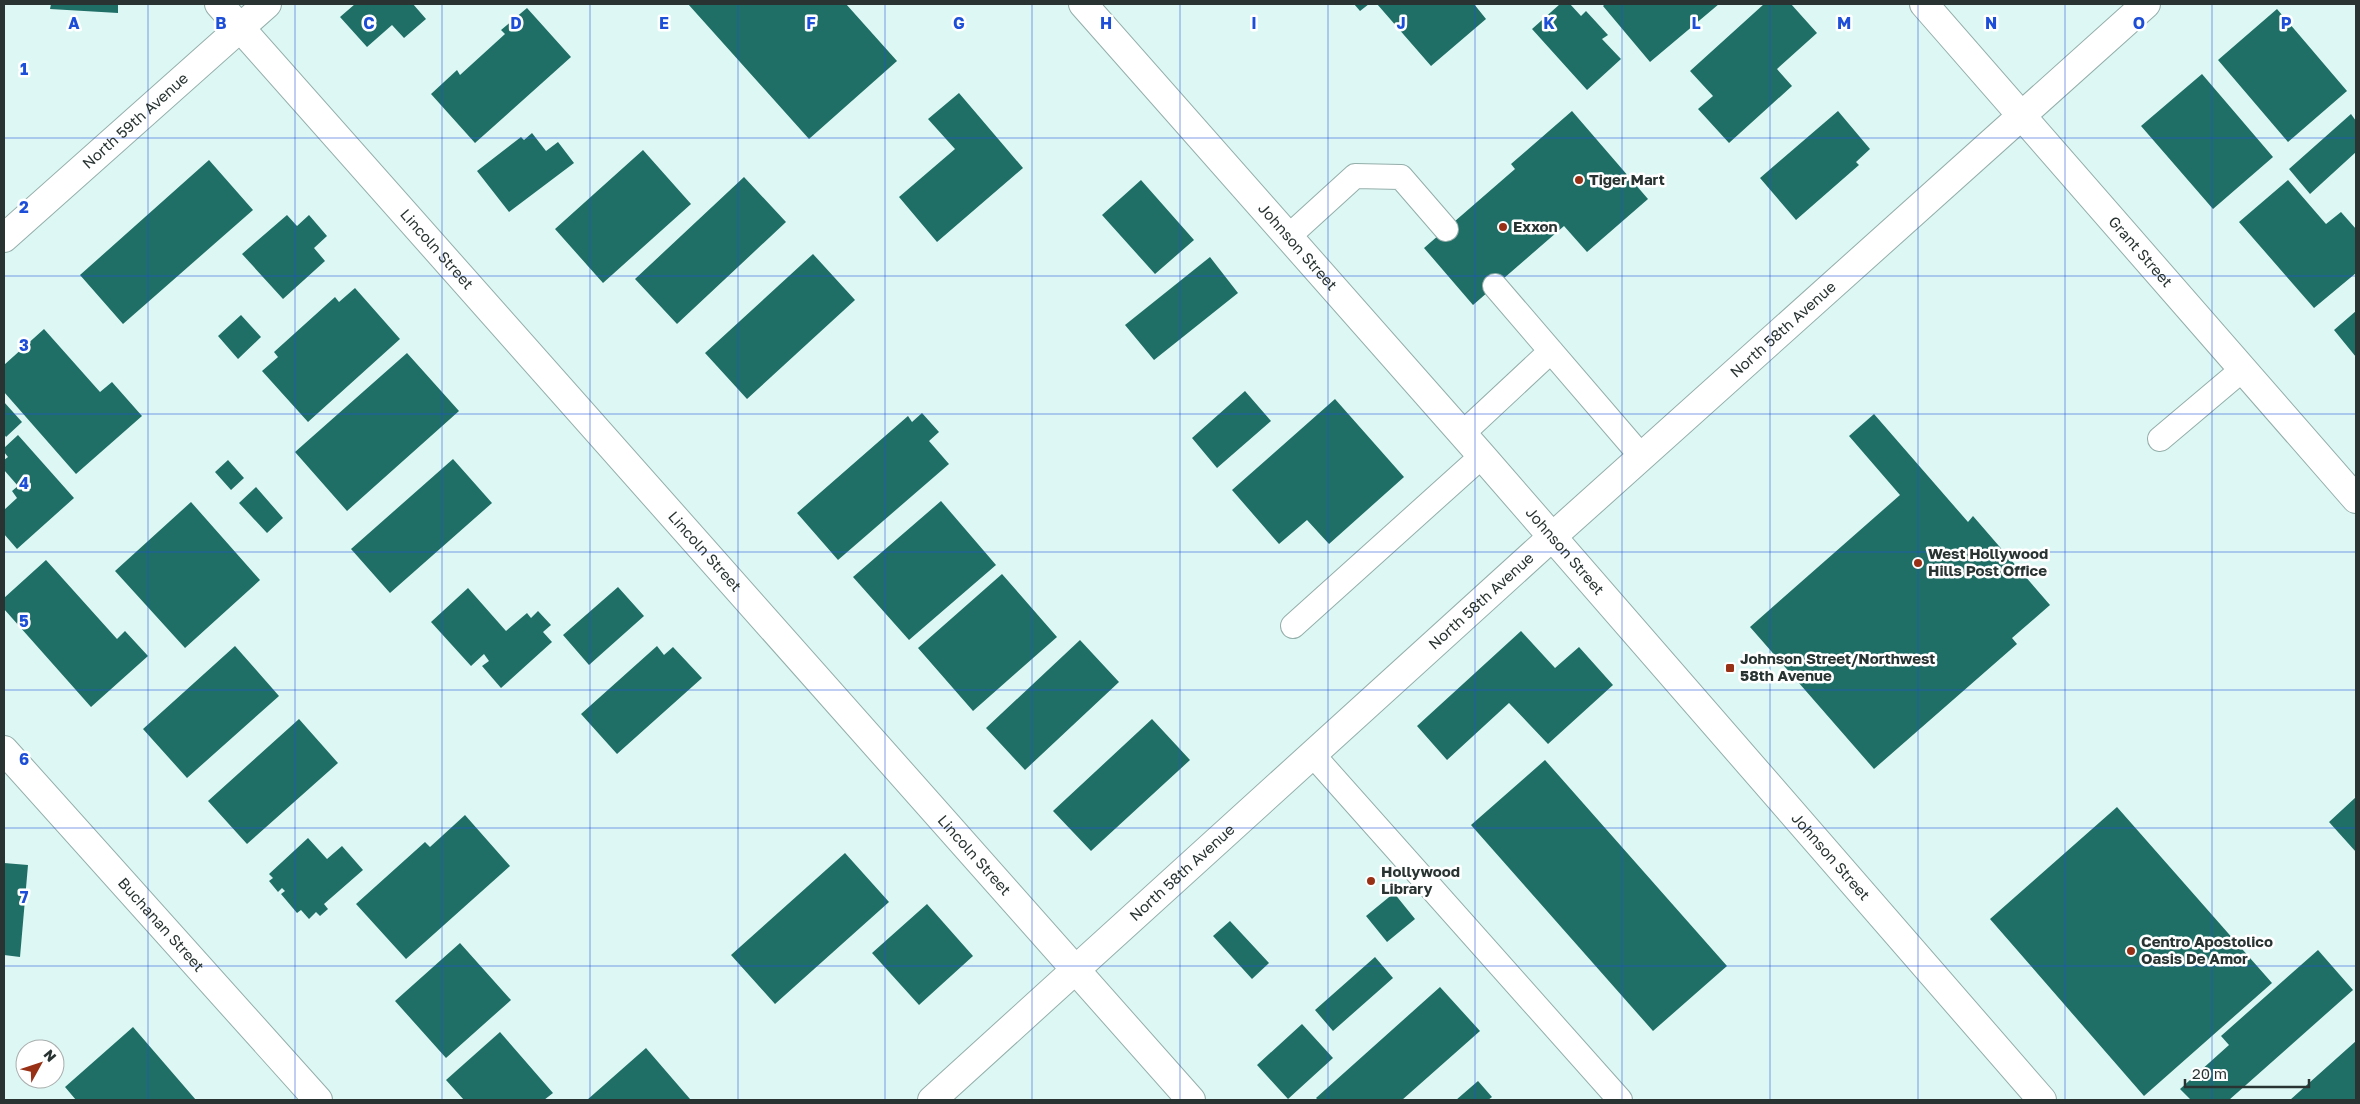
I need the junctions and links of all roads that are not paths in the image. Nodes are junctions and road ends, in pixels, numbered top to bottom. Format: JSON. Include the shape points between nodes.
{"nodes":[{"id":1,"x":219,"y":4,"type":"edge"},
{"id":2,"x":268,"y":4,"type":"edge"},
{"id":3,"x":1083,"y":4,"type":"edge"},
{"id":4,"x":1924,"y":4,"type":"edge"},
{"id":5,"x":2146,"y":4,"type":"edge"},
{"id":6,"x":240,"y":28,"type":"junction"},
{"id":7,"x":2023,"y":115,"type":"junction"},
{"id":8,"x":1446,"y":229,"type":"dead end"},
{"id":9,"x":1288,"y":237,"type":"junction"},
{"id":10,"x":4,"y":238,"type":"edge"},
{"id":11,"x":1495,"y":286,"type":"dead end"},
{"id":12,"x":1551,"y":351,"type":"junction"},
{"id":13,"x":2244,"y":370,"type":"junction"},
{"id":14,"x":1462,"y":434,"type":"junction"},
{"id":15,"x":2160,"y":439,"type":"dead end"},
{"id":16,"x":1482,"y":456,"type":"junction"},
{"id":17,"x":1642,"y":457,"type":"junction"},
{"id":18,"x":2356,"y":499,"type":"edge"},
{"id":19,"x":1552,"y":537,"type":"junction"},
{"id":20,"x":1293,"y":626,"type":"dead end"},
{"id":21,"x":4,"y":750,"type":"edge"},
{"id":22,"x":1313,"y":755,"type":"junction"},
{"id":23,"x":1076,"y":970,"type":"junction"},
{"id":24,"x":318,"y":1100,"type":"edge"},
{"id":25,"x":932,"y":1100,"type":"edge"},
{"id":26,"x":1191,"y":1100,"type":"edge"},
{"id":27,"x":1620,"y":1100,"type":"edge"},
{"id":28,"x":2042,"y":1100,"type":"edge"}],
"edges":[{"from":1,"to":6,"type":"street","name":"Lincoln Street"},
{"from":2,"to":6,"type":"street","name":"North 59th Avenue"},
{"from":3,"to":9,"type":"street","name":"Johnson Street"},
{"from":4,"to":7,"type":"street","name":"Grant Street"},
{"from":5,"to":7,"type":"street","name":"North 58th Avenue"},
{"from":6,"to":10,"type":"street","name":"North 59th Avenue"},
{"from":6,"to":23,"type":"street","name":"Lincoln Street"},
{"from":7,"to":13,"type":"street","name":"Grant Street"},
{"from":7,"to":17,"type":"street","name":"North 58th Avenue"},
{"from":8,"to":9,"type":"lane","via":[[1401,177],[1355,176]]},
{"from":9,"to":14,"type":"street","name":"Johnson Street"},
{"from":11,"to":12,"type":"lane"},
{"from":12,"to":14,"type":"lane"},
{"from":12,"to":17,"type":"lane"},
{"from":13,"to":15,"type":"lane"},
{"from":13,"to":18,"type":"street","name":"Grant Street"},
{"from":14,"to":16,"type":"street","name":"Johnson Street"},
{"from":16,"to":19,"type":"street","name":"Johnson Street"},
{"from":16,"to":20,"type":"lane"},
{"from":17,"to":19,"type":"street","name":"North 58th Avenue"},
{"from":19,"to":22,"type":"street","name":"North 58th Avenue"},
{"from":19,"to":28,"type":"street","name":"Johnson Street"},
{"from":21,"to":24,"type":"street","name":"Buchanan Street"},
{"from":22,"to":23,"type":"street","name":"North 58th Avenue"},
{"from":22,"to":27,"type":"lane"},
{"from":23,"to":25,"type":"street","name":"North 58th Avenue"},
{"from":23,"to":26,"type":"street","name":"Lincoln Street"}]}
